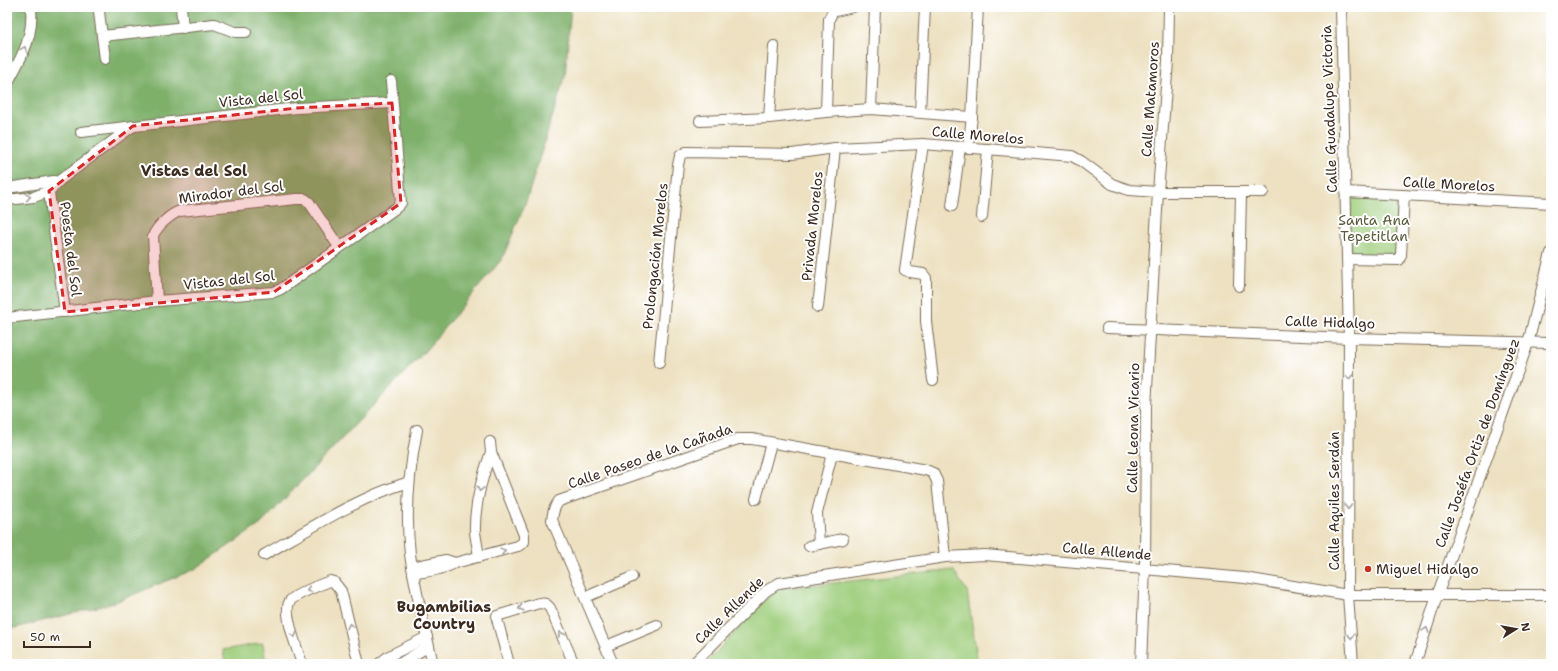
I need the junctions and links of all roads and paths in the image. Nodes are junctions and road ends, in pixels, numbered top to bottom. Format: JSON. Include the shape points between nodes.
{"nodes":[{"id":1,"x":31,"y":7,"type":"edge"},
{"id":2,"x":181,"y":7,"type":"edge"},
{"id":3,"x":853,"y":7,"type":"edge"},
{"id":4,"x":875,"y":7,"type":"edge"},
{"id":5,"x":925,"y":7,"type":"edge"},
{"id":6,"x":978,"y":7,"type":"edge"},
{"id":7,"x":1169,"y":7,"type":"edge"},
{"id":8,"x":1340,"y":7,"type":"edge"},
{"id":9,"x":99,"y":12,"type":"dead end"},
{"id":10,"x":183,"y":28,"type":"junction"},
{"id":11,"x":246,"y":32,"type":"dead end"},
{"id":12,"x":102,"y":36,"type":"junction"},
{"id":13,"x":774,"y":46,"type":"dead end"},
{"id":14,"x":105,"y":60,"type":"dead end"},
{"id":15,"x":391,"y":81,"type":"dead end"},
{"id":16,"x":7,"y":84,"type":"edge"},
{"id":17,"x":392,"y":103,"type":"junction"},
{"id":18,"x":871,"y":109,"type":"junction"},
{"id":19,"x":826,"y":112,"type":"junction"},
{"id":20,"x":920,"y":112,"type":"junction"},
{"id":21,"x":972,"y":117,"type":"junction"},
{"id":22,"x":769,"y":118,"type":"junction"},
{"id":23,"x":700,"y":121,"type":"dead end"},
{"id":24,"x":133,"y":126,"type":"junction"},
{"id":25,"x":81,"y":132,"type":"dead end"},
{"id":26,"x":923,"y":144,"type":"junction"},
{"id":27,"x":964,"y":147,"type":"junction"},
{"id":28,"x":835,"y":148,"type":"junction"},
{"id":29,"x":988,"y":149,"type":"junction"},
{"id":30,"x":682,"y":153,"type":"joint"},
{"id":31,"x":48,"y":187,"type":"junction"},
{"id":32,"x":7,"y":188,"type":"edge"},
{"id":33,"x":1158,"y":192,"type":"junction"},
{"id":34,"x":1263,"y":192,"type":"dead end"},
{"id":35,"x":1346,"y":192,"type":"junction"},
{"id":36,"x":1241,"y":193,"type":"junction"},
{"id":37,"x":1404,"y":195,"type":"junction"},
{"id":38,"x":7,"y":200,"type":"edge"},
{"id":39,"x":1551,"y":203,"type":"edge"},
{"id":40,"x":952,"y":206,"type":"dead end"},
{"id":41,"x":982,"y":217,"type":"dead end"},
{"id":42,"x":339,"y":247,"type":"junction"},
{"id":43,"x":1551,"y":253,"type":"edge"},
{"id":44,"x":1347,"y":259,"type":"junction"},
{"id":45,"x":1240,"y":286,"type":"dead end"},
{"id":46,"x":157,"y":301,"type":"junction"},
{"id":47,"x":818,"y":306,"type":"dead end"},
{"id":48,"x":65,"y":312,"type":"junction"},
{"id":49,"x":7,"y":318,"type":"edge"},
{"id":50,"x":1107,"y":328,"type":"dead end"},
{"id":51,"x":1150,"y":329,"type":"junction"},
{"id":52,"x":1349,"y":338,"type":"junction"},
{"id":53,"x":1528,"y":343,"type":"junction"},
{"id":54,"x":1551,"y":343,"type":"edge"},
{"id":55,"x":658,"y":363,"type":"dead end"},
{"id":56,"x":933,"y":380,"type":"dead end"},
{"id":57,"x":417,"y":430,"type":"dead end"},
{"id":58,"x":771,"y":443,"type":"junction"},
{"id":59,"x":832,"y":454,"type":"junction"},
{"id":60,"x":409,"y":482,"type":"junction"},
{"id":61,"x":756,"y":499,"type":"dead end"},
{"id":62,"x":843,"y":539,"type":"dead end"},
{"id":63,"x":264,"y":555,"type":"dead end"},
{"id":64,"x":479,"y":557,"type":"junction"},
{"id":65,"x":945,"y":557,"type":"junction"},
{"id":66,"x":1145,"y":568,"type":"junction"},
{"id":67,"x":412,"y":570,"type":"junction"},
{"id":68,"x":632,"y":577,"type":"dead end"},
{"id":69,"x":1348,"y":595,"type":"junction"},
{"id":70,"x":1551,"y":595,"type":"edge"},
{"id":71,"x":1437,"y":596,"type":"junction"},
{"id":72,"x":586,"y":597,"type":"junction"},
{"id":73,"x":657,"y":625,"type":"dead end"},
{"id":74,"x":428,"y":642,"type":"junction"},
{"id":75,"x":606,"y":646,"type":"junction"},
{"id":76,"x":302,"y":664,"type":"edge"},
{"id":77,"x":359,"y":664,"type":"edge"},
{"id":78,"x":380,"y":664,"type":"edge"},
{"id":79,"x":399,"y":664,"type":"edge"},
{"id":80,"x":433,"y":664,"type":"edge"},
{"id":81,"x":509,"y":664,"type":"edge"},
{"id":82,"x":574,"y":664,"type":"edge"},
{"id":83,"x":613,"y":664,"type":"edge"},
{"id":84,"x":693,"y":664,"type":"edge"},
{"id":85,"x":1140,"y":664,"type":"edge"},
{"id":86,"x":1353,"y":664,"type":"edge"},
{"id":87,"x":1415,"y":664,"type":"edge"}],
"edges":[{"from":16,"to":1,"type":"street","one_way":true,"via":[[31,32]]},
{"from":2,"to":10,"type":"street"},
{"from":3,"to":19,"type":"street","via":[[835,11],[830,18]]},
{"from":4,"to":18,"type":"street"},
{"from":5,"to":20,"type":"street"},
{"from":6,"to":21,"type":"street"},
{"from":7,"to":33,"type":"street","name":"Calle Matamoros","via":[[1168,61]]},
{"from":8,"to":35,"type":"street","name":"Calle Guadalupe Victoria"},
{"from":9,"to":12,"type":"street"},
{"from":10,"to":11,"type":"street","via":[[214,24],[235,32]]},
{"from":10,"to":12,"type":"street"},
{"from":12,"to":14,"type":"street"},
{"from":13,"to":22,"type":"street"},
{"from":15,"to":17,"type":"street","name":"Vistas del Sol"},
{"from":17,"to":24,"type":"street","name":"Vista del Sol","via":[[297,108]]},
{"from":17,"to":42,"type":"street","name":"Vistas del Sol","via":[[401,203]]},
{"from":18,"to":19,"type":"street"},
{"from":18,"to":20,"type":"street"},
{"from":19,"to":22,"type":"street"},
{"from":20,"to":21,"type":"street"},
{"from":21,"to":27,"type":"street"},
{"from":22,"to":23,"type":"street"},
{"from":24,"to":25,"type":"street","name":"Vista del Sol"},
{"from":24,"to":31,"type":"street"},
{"from":26,"to":27,"type":"street","name":"Calle Morelos"},
{"from":26,"to":28,"type":"street","name":"Calle Morelos"},
{"from":26,"to":56,"type":"street","via":[[905,270],[923,274],[926,278],[926,321]]},
{"from":27,"to":29,"type":"street","name":"Calle Morelos"},
{"from":27,"to":40,"type":"street"},
{"from":28,"to":30,"type":"street","name":"Calle Morelos","via":[[792,154],[690,151]]},
{"from":28,"to":47,"type":"street","name":"Privada Morelos"},
{"from":29,"to":33,"type":"street","name":"Calle Morelos","via":[[1072,156],[1116,186],[1129,190]]},
{"from":29,"to":41,"type":"street"},
{"from":30,"to":55,"type":"street","name":"Prolongación Morelos","via":[[678,165]]},
{"from":31,"to":32,"type":"street"},
{"from":38,"to":31,"type":"street","name":"Puesta del Sol","one_way":true,"via":[[34,197]]},
{"from":31,"to":48,"type":"street","name":"Puesta del Sol"},
{"from":33,"to":36,"type":"street","name":"Calle Morelos"},
{"from":33,"to":51,"type":"street","name":"Calle Leona Vicario"},
{"from":34,"to":36,"type":"street","name":"Calle Morelos"},
{"from":35,"to":37,"type":"street","name":"Calle Morelos"},
{"from":35,"to":44,"type":"street","name":"Calle Guadalupe Victoria"},
{"from":36,"to":45,"type":"street"},
{"from":37,"to":39,"type":"street","name":"Calle Morelos"},
{"from":37,"to":44,"type":"street","via":[[1399,260]]},
{"from":42,"to":46,"type":"street","name":"Vistas del Sol","via":[[276,292]]},
{"from":42,"to":46,"type":"street","name":"Mirador del Sol","via":[[313,206],[305,199],[178,211],[156,230],[153,236]]},
{"from":43,"to":53,"type":"street","name":"Calle Joséfa Ortiz de Domínguez"},
{"from":44,"to":52,"type":"street","name":"Calle Guadalupe Victoria"},
{"from":46,"to":48,"type":"street","name":"Vistas del Sol"},
{"from":48,"to":49,"type":"street","name":"Vistas del Sol"},
{"from":50,"to":51,"type":"street","name":"Calle Hidalgo"},
{"from":51,"to":52,"type":"street","name":"Calle Hidalgo"},
{"from":51,"to":66,"type":"street","name":"Calle Leona Vicario","via":[[1146,407]]},
{"from":52,"to":53,"type":"street","name":"Calle Hidalgo"},
{"from":52,"to":69,"type":"street","name":"Calle Aquiles Serdán","one_way":true},
{"from":53,"to":54,"type":"street","name":"Calle Hidalgo"},
{"from":53,"to":71,"type":"street","name":"Calle Joséfa Ortiz de Domínguez"},
{"from":57,"to":60,"type":"street"},
{"from":58,"to":59,"type":"street","name":"Calle Paseo de la Cañada"},
{"from":58,"to":61,"type":"street"},
{"from":58,"to":72,"type":"street","name":"Calle Paseo de la Cañada","via":[[738,439],[560,501],[554,509],[552,520]]},
{"from":59,"to":62,"type":"street","via":[[817,513],[814,545]]},
{"from":59,"to":65,"type":"street","name":"Calle Paseo de la Cañada","via":[[933,473],[937,481]]},
{"from":60,"to":63,"type":"street","via":[[358,501]]},
{"from":60,"to":67,"type":"street","via":[[408,528]]},
{"from":64,"to":64,"type":"street","one_way":true,"via":[[518,546],[525,540],[490,447],[476,507]]},
{"from":64,"to":67,"type":"street","via":[[430,572]]},
{"from":65,"to":66,"type":"street","name":"Calle Allende","via":[[985,555]]},
{"from":65,"to":84,"type":"street","name":"Calle Allende","via":[[779,583],[766,591]]},
{"from":66,"to":69,"type":"street","name":"Calle Allende","via":[[1245,578]]},
{"from":66,"to":85,"type":"street","name":"Calle Leona Vicario"},
{"from":67,"to":74,"type":"street"},
{"from":68,"to":72,"type":"street"},
{"from":69,"to":71,"type":"street","name":"Calle Allende"},
{"from":69,"to":86,"type":"street","name":"Calle Aquiles Serdán","one_way":true},
{"from":70,"to":71,"type":"street","name":"Calle Allende"},
{"from":87,"to":71,"type":"street","name":"Calle Joséfa Ortiz de Domínguez","one_way":true},
{"from":72,"to":75,"type":"street","name":"Calle Paseo de la Cañada"},
{"from":73,"to":75,"type":"street"},
{"from":74,"to":78,"type":"street","via":[[389,656]]},
{"from":74,"to":79,"type":"street"},
{"from":74,"to":80,"type":"street"},
{"from":75,"to":83,"type":"street","name":"Calle Paseo de la Cañada"},
{"from":77,"to":76,"type":"street","one_way":true,"via":[[341,591],[330,581],[293,598],[288,605],[288,614]]},
{"from":82,"to":81,"type":"street","one_way":true,"via":[[550,608],[540,603],[497,616]]}]}
